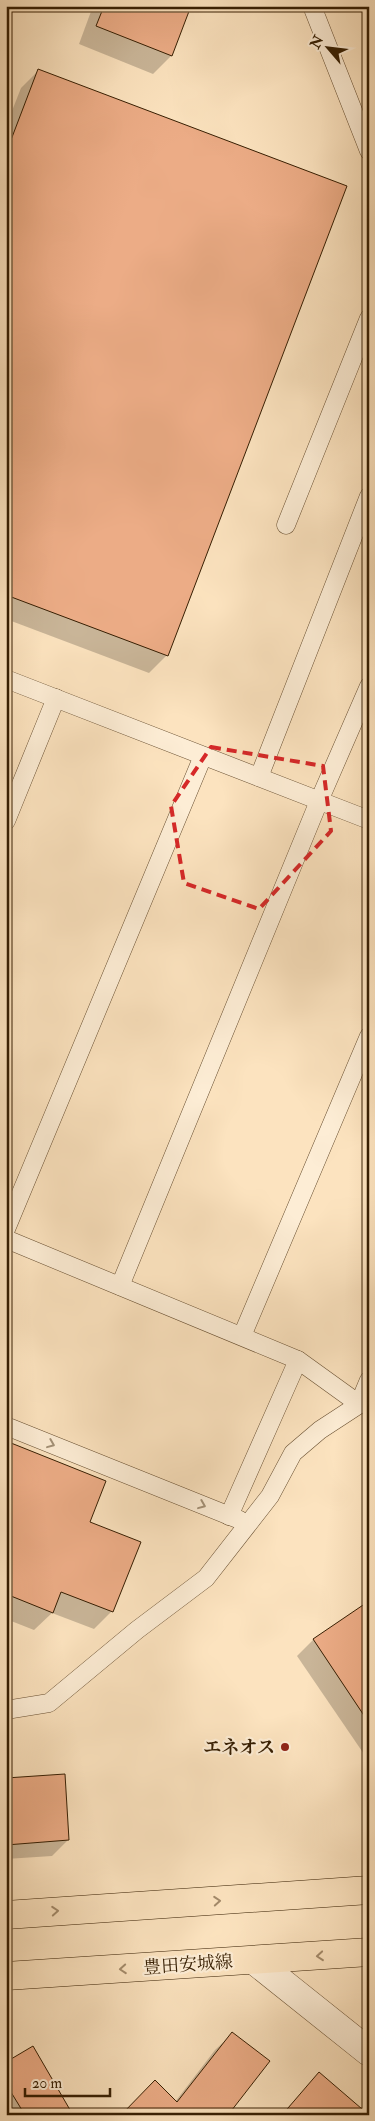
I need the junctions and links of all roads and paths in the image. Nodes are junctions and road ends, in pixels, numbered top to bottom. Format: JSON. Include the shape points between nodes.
{"nodes":[{"id":1,"x":312,"y":6,"type":"edge"},
{"id":2,"x":369,"y":151,"type":"edge"},
{"id":3,"x":369,"y":318,"type":"edge"},
{"id":4,"x":369,"y":496,"type":"edge"},
{"id":5,"x":286,"y":525,"type":"dead end"},
{"id":6,"x":6,"y":679,"type":"edge"},
{"id":7,"x":369,"y":686,"type":"edge"},
{"id":8,"x":56,"y":698,"type":"junction"},
{"id":9,"x":203,"y":756,"type":"junction"},
{"id":10,"x":259,"y":777,"type":"junction"},
{"id":11,"x":319,"y":801,"type":"junction"},
{"id":12,"x":369,"y":820,"type":"edge"},
{"id":13,"x":6,"y":821,"type":"edge"},
{"id":14,"x":369,"y":1036,"type":"edge"},
{"id":15,"x":6,"y":1229,"type":"edge"},
{"id":16,"x":6,"y":1239,"type":"edge"},
{"id":17,"x":120,"y":1286,"type":"junction"},
{"id":18,"x":242,"y":1336,"type":"junction"},
{"id":19,"x":298,"y":1360,"type":"junction"},
{"id":20,"x":369,"y":1380,"type":"edge"},
{"id":21,"x":364,"y":1401,"type":"edge"},
{"id":22,"x":6,"y":1426,"type":"edge"},
{"id":23,"x":229,"y":1516,"type":"junction"},
{"id":24,"x":248,"y":1524,"type":"junction"},
{"id":25,"x":6,"y":1710,"type":"edge"},
{"id":26,"x":369,"y":1890,"type":"edge"},
{"id":27,"x":6,"y":1915,"type":"edge"},
{"id":28,"x":369,"y":1952,"type":"edge"},
{"id":29,"x":255,"y":1961,"type":"junction"},
{"id":30,"x":6,"y":1976,"type":"edge"},
{"id":31,"x":369,"y":2052,"type":"edge"}],
"edges":[{"from":1,"to":2,"type":"lane"},
{"from":3,"to":5,"type":"lane"},
{"from":4,"to":10,"type":"lane"},
{"from":6,"to":8,"type":"lane"},
{"from":7,"to":11,"type":"lane"},
{"from":8,"to":9,"type":"lane"},
{"from":8,"to":13,"type":"lane"},
{"from":9,"to":10,"type":"lane"},
{"from":9,"to":15,"type":"lane"},
{"from":10,"to":11,"type":"lane"},
{"from":11,"to":12,"type":"lane"},
{"from":11,"to":17,"type":"lane"},
{"from":14,"to":18,"type":"lane"},
{"from":16,"to":17,"type":"lane"},
{"from":17,"to":18,"type":"lane"},
{"from":18,"to":19,"type":"lane"},
{"from":19,"to":21,"type":"lane"},
{"from":19,"to":23,"type":"lane"},
{"from":20,"to":21,"type":"lane"},
{"from":21,"to":24,"type":"lane","via":[[320,1430],[293,1453],[270,1496]]},
{"from":22,"to":23,"type":"lane","one_way":true},
{"from":23,"to":24,"type":"lane"},
{"from":24,"to":25,"type":"lane","via":[[206,1578],[49,1703]]},
{"from":27,"to":26,"type":"main road","one_way":true},
{"from":28,"to":29,"type":"main road","name":"豊田安城線","one_way":true},
{"from":29,"to":30,"type":"main road","name":"豊田安城線","one_way":true},
{"from":29,"to":31,"type":"street"}]}
